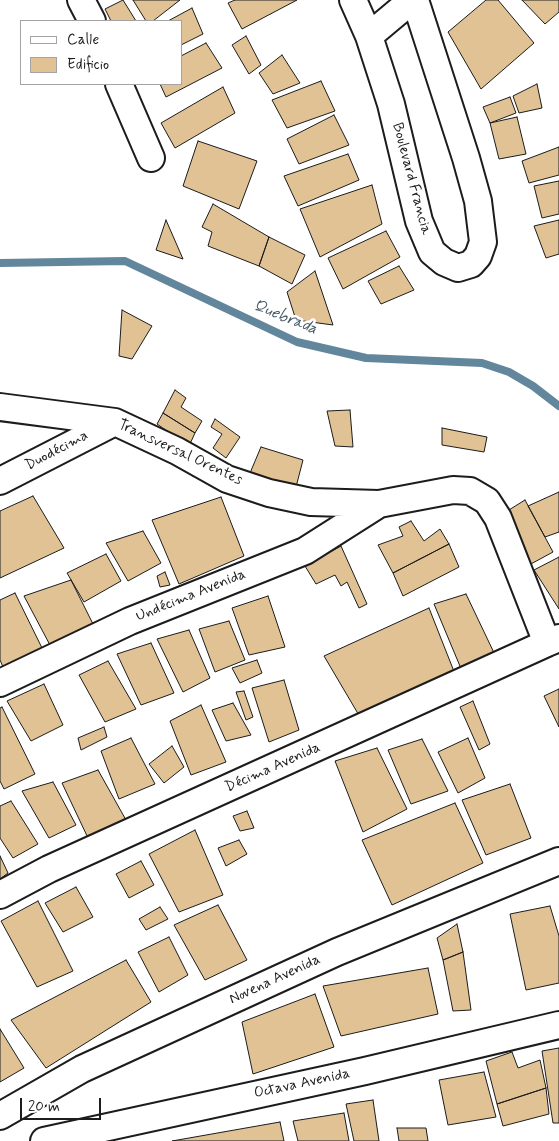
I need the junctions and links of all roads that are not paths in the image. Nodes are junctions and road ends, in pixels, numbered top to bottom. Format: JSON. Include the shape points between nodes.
{"nodes":[{"id":1,"x":81,"y":0,"type":"edge"},
{"id":2,"x":353,"y":0,"type":"edge"},
{"id":3,"x":414,"y":0,"type":"edge"},
{"id":4,"x":91,"y":20,"type":"edge"},
{"id":5,"x":369,"y":36,"type":"junction"},
{"id":6,"x":119,"y":85,"type":"edge"},
{"id":7,"x":151,"y":158,"type":"dead end"},
{"id":8,"x":0,"y":406,"type":"edge"},
{"id":9,"x":115,"y":422,"type":"junction"},
{"id":10,"x":0,"y":481,"type":"edge"},
{"id":11,"x":379,"y":504,"type":"junction"},
{"id":12,"x":553,"y":641,"type":"edge"},
{"id":13,"x":0,"y":683,"type":"edge"},
{"id":14,"x":559,"y":861,"type":"edge"},
{"id":15,"x":0,"y":896,"type":"edge"},
{"id":16,"x":559,"y":1025,"type":"edge"},
{"id":17,"x":0,"y":1116,"type":"edge"},
{"id":18,"x":44,"y":1141,"type":"edge"}],
"edges":[{"from":1,"to":4,"type":"street"},
{"from":2,"to":5,"type":"street","name":"Boulevard Francia"},
{"from":3,"to":5,"type":"street"},
{"from":3,"to":5,"type":"street","name":"Boulevard Francia","via":[[478,201],[483,242],[471,264],[458,268],[432,252],[419,221],[391,104]]},
{"from":6,"to":7,"type":"street"},
{"from":8,"to":9,"type":"street","name":"Transversal Orentes"},
{"from":9,"to":10,"type":"street","name":"Duodécima"},
{"from":9,"to":11,"type":"street","name":"Transversal Orentes","via":[[227,479],[269,493],[311,502]]},
{"from":11,"to":12,"type":"street","name":"Transversal Orentes","via":[[453,490],[470,491],[487,501],[498,518]]},
{"from":11,"to":13,"type":"street","name":"Undécima Avenida","via":[[305,551],[130,621]]},
{"from":12,"to":15,"type":"street","name":"Décima Avenida","via":[[49,869]]},
{"from":14,"to":17,"type":"street","name":"Novena Avenida","via":[[337,952],[82,1068]]},
{"from":16,"to":18,"type":"street","name":"Octava Avenida"}]}
